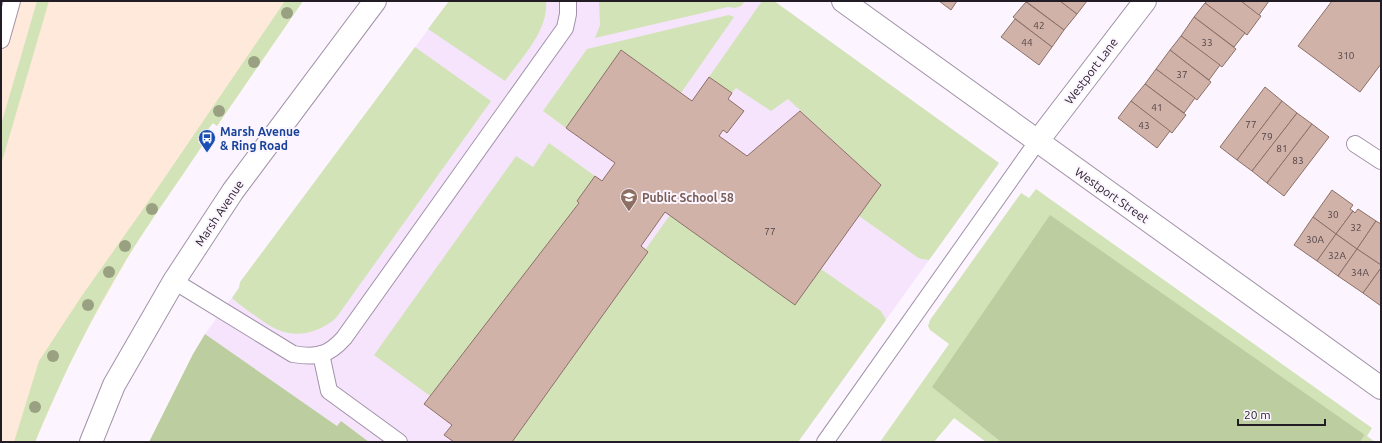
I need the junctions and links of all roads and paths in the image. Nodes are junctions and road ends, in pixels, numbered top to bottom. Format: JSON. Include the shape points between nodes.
{"nodes":[{"id":1,"x":12,"y":1,"type":"edge"},
{"id":2,"x":375,"y":1,"type":"edge"},
{"id":3,"x":568,"y":1,"type":"edge"},
{"id":4,"x":843,"y":1,"type":"edge"},
{"id":5,"x":1145,"y":1,"type":"edge"},
{"id":6,"x":1,"y":40,"type":"edge"},
{"id":7,"x":1037,"y":142,"type":"junction"},
{"id":8,"x":1356,"y":144,"type":"dead end"},
{"id":9,"x":1381,"y":161,"type":"edge"},
{"id":10,"x":174,"y":281,"type":"junction"},
{"id":11,"x":321,"y":354,"type":"junction"},
{"id":12,"x":1381,"y":388,"type":"edge"},
{"id":13,"x":91,"y":442,"type":"edge"},
{"id":14,"x":399,"y":442,"type":"edge"},
{"id":15,"x":825,"y":442,"type":"edge"}],
"edges":[{"from":1,"to":6,"type":"lane"},
{"from":2,"to":10,"type":"street","name":"Marsh Avenue","via":[[233,191]]},
{"from":3,"to":11,"type":"lane","via":[[565,28],[344,338],[334,349]]},
{"from":4,"to":7,"type":"street","name":"Westport Street"},
{"from":5,"to":7,"type":"street","name":"Westport Lane"},
{"from":7,"to":12,"type":"street","name":"Westport Street"},
{"from":7,"to":15,"type":"lane"},
{"from":8,"to":9,"type":"lane"},
{"from":10,"to":11,"type":"lane","via":[[293,354]]},
{"from":10,"to":13,"type":"street","name":"Marsh Avenue","via":[[114,385]]},
{"from":11,"to":14,"type":"lane","via":[[329,391]]}]}
